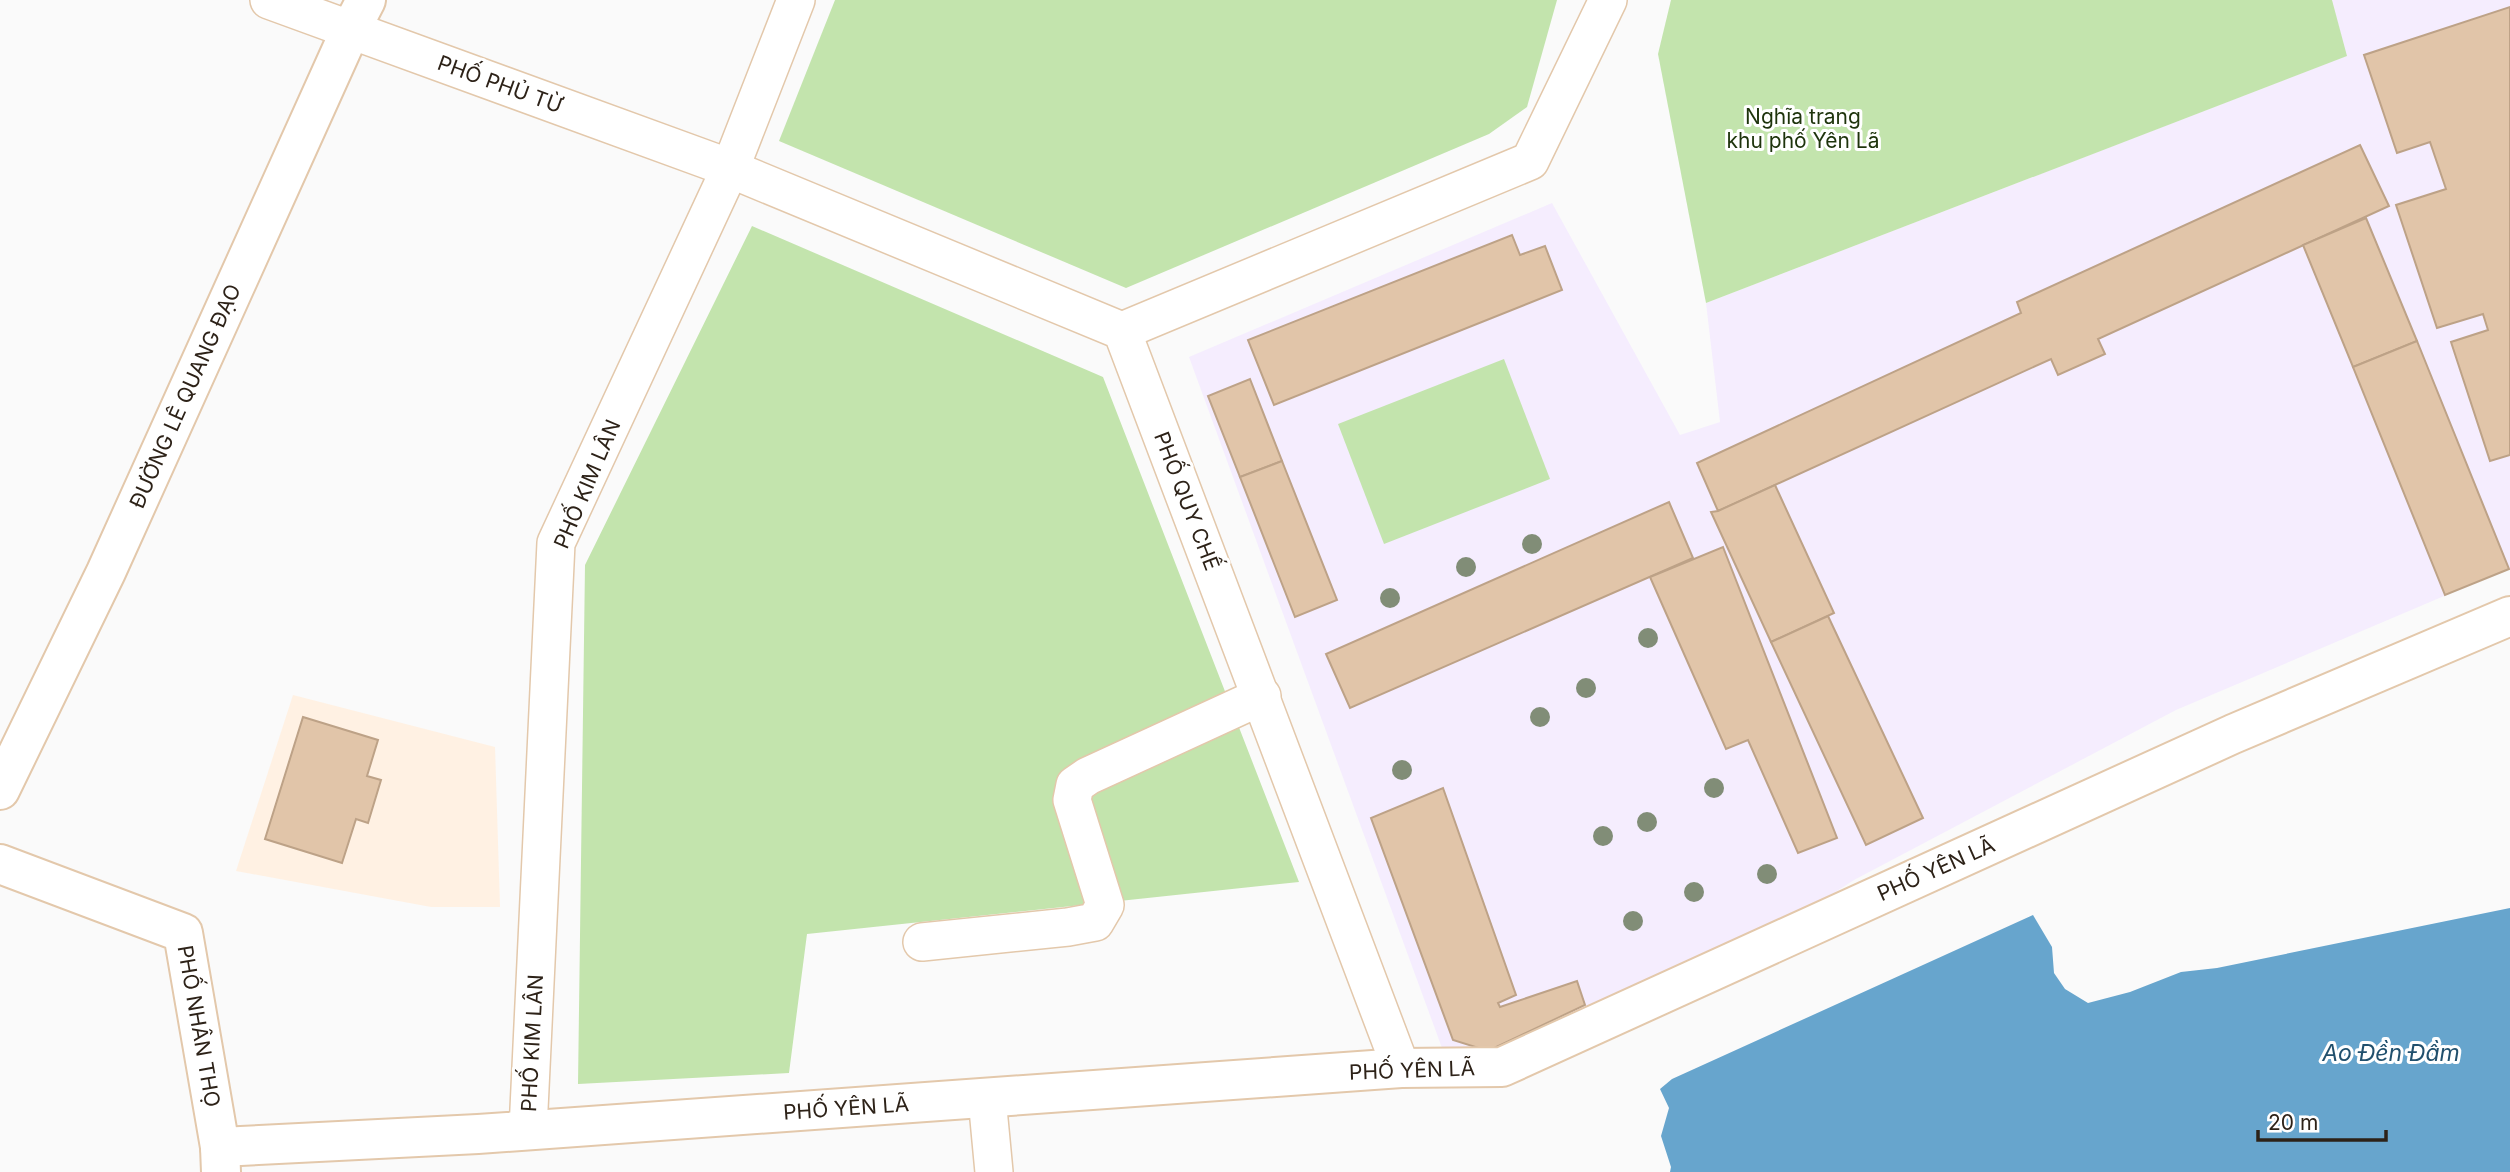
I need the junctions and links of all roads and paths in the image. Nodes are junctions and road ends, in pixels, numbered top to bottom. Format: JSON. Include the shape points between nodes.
{"nodes":[{"id":1,"x":269,"y":0,"type":"edge"},
{"id":2,"x":796,"y":0,"type":"edge"},
{"id":3,"x":1608,"y":0,"type":"edge"},
{"id":4,"x":358,"y":14,"type":"edge"},
{"id":5,"x":730,"y":169,"type":"junction"},
{"id":6,"x":1122,"y":331,"type":"junction"},
{"id":7,"x":2510,"y":616,"type":"edge"},
{"id":8,"x":1262,"y":696,"type":"junction"},
{"id":9,"x":0,"y":790,"type":"edge"},
{"id":10,"x":0,"y":864,"type":"edge"},
{"id":11,"x":922,"y":942,"type":"dead end"},
{"id":12,"x":1401,"y":1068,"type":"junction"},
{"id":13,"x":987,"y":1098,"type":"junction"},
{"id":14,"x":528,"y":1130,"type":"junction"},
{"id":15,"x":220,"y":1159,"type":"edge"},
{"id":16,"x":993,"y":1172,"type":"edge"}],
"edges":[{"from":1,"to":4,"type":"street","name":"PHỐ PHỦ TỪ"},
{"from":2,"to":5,"type":"street","name":"PHỐ KIM LÂN"},
{"from":3,"to":6,"type":"street","via":[[1530,161]]},
{"from":4,"to":5,"type":"street","name":"PHỐ PHỦ TỪ"},
{"from":4,"to":9,"type":"street","name":"ĐƯỜNG LÊ QUANG ĐẠO","via":[[106,572]]},
{"from":5,"to":6,"type":"street"},
{"from":5,"to":14,"type":"street","name":"PHỐ KIM LÂN","via":[[556,543]]},
{"from":6,"to":8,"type":"street","name":"PHỐ QUY CHẾ"},
{"from":7,"to":12,"type":"street","name":"PHỐ YÊN LÃ","via":[[2233,734],[1502,1067]]},
{"from":8,"to":11,"type":"street","via":[[1076,785],[1072,800],[1105,905],[1095,922]]},
{"from":8,"to":12,"type":"street","name":"PHỐ QUY CHẾ"},
{"from":10,"to":15,"type":"street","name":"PHỐ NHÂN THỌ","via":[[183,933]]},
{"from":12,"to":13,"type":"street","name":"PHỐ YÊN LÃ"},
{"from":13,"to":14,"type":"street","name":"PHỐ YÊN LÃ"},
{"from":13,"to":16,"type":"street"},
{"from":14,"to":15,"type":"street","name":"PHỐ YÊN LÃ"}]}
